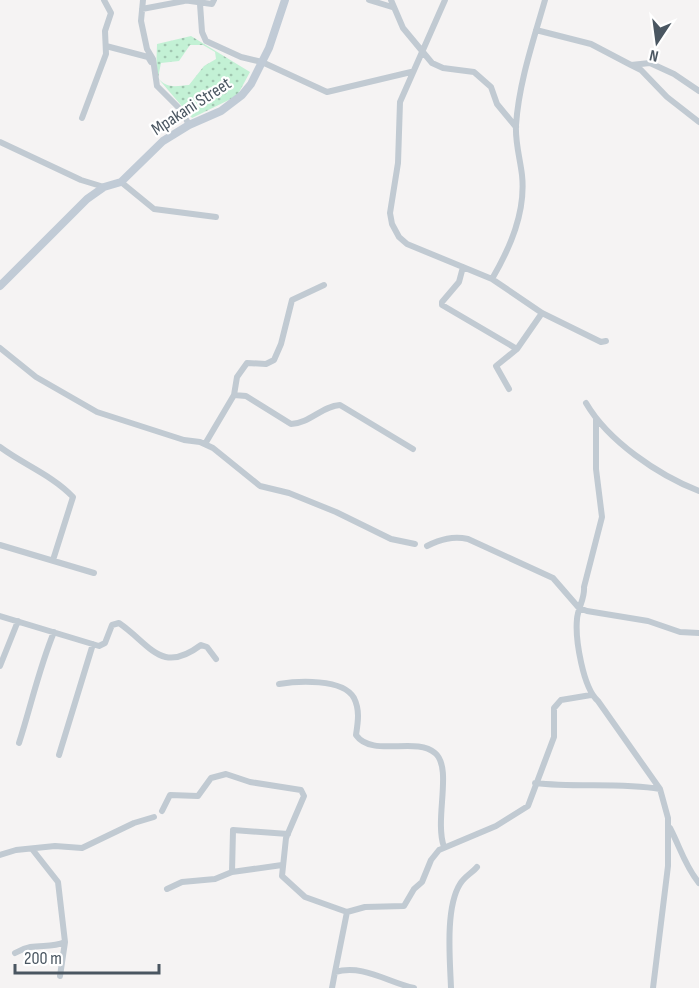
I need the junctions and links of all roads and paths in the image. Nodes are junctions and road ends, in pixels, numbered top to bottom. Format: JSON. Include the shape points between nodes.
{"nodes":[{"id":1,"x":104,"y":0,"type":"edge"},
{"id":2,"x":143,"y":0,"type":"edge"},
{"id":3,"x":214,"y":0,"type":"edge"},
{"id":4,"x":285,"y":0,"type":"edge"},
{"id":5,"x":369,"y":0,"type":"edge"},
{"id":6,"x":445,"y":0,"type":"edge"},
{"id":7,"x":545,"y":0,"type":"edge"},
{"id":8,"x":183,"y":1,"type":"edge"},
{"id":9,"x":200,"y":4,"type":"junction"},
{"id":10,"x":391,"y":4,"type":"edge"},
{"id":11,"x":142,"y":9,"type":"junction"},
{"id":12,"x":536,"y":30,"type":"junction"},
{"id":13,"x":106,"y":46,"type":"junction"},
{"id":14,"x":422,"y":50,"type":"junction"},
{"id":15,"x":262,"y":62,"type":"junction"},
{"id":16,"x":631,"y":64,"type":"junction"},
{"id":17,"x":411,"y":72,"type":"junction"},
{"id":18,"x":156,"y":89,"type":"dead end"},
{"id":19,"x":699,"y":91,"type":"edge"},
{"id":20,"x":82,"y":118,"type":"dead end"},
{"id":21,"x":699,"y":122,"type":"edge"},
{"id":22,"x":189,"y":125,"type":"junction"},
{"id":23,"x":516,"y":127,"type":"junction"},
{"id":24,"x":0,"y":142,"type":"edge"},
{"id":25,"x":120,"y":182,"type":"junction"},
{"id":26,"x":104,"y":187,"type":"junction"},
{"id":27,"x":216,"y":217,"type":"dead end"},
{"id":28,"x":464,"y":267,"type":"junction"},
{"id":29,"x":492,"y":279,"type":"junction"},
{"id":30,"x":324,"y":285,"type":"dead end"},
{"id":31,"x":0,"y":286,"type":"edge"},
{"id":32,"x":542,"y":313,"type":"junction"},
{"id":33,"x":606,"y":341,"type":"dead end"},
{"id":34,"x":0,"y":348,"type":"edge"},
{"id":35,"x":517,"y":349,"type":"junction"},
{"id":36,"x":508,"y":389,"type":"dead end"},
{"id":37,"x":234,"y":395,"type":"junction"},
{"id":38,"x":586,"y":403,"type":"dead end"},
{"id":39,"x":596,"y":419,"type":"junction"},
{"id":40,"x":205,"y":444,"type":"junction"},
{"id":41,"x":0,"y":447,"type":"edge"},
{"id":42,"x":413,"y":449,"type":"dead end"},
{"id":43,"x":699,"y":491,"type":"edge"},
{"id":44,"x":414,"y":544,"type":"dead end"},
{"id":45,"x":0,"y":545,"type":"edge"},
{"id":46,"x":427,"y":546,"type":"dead end"},
{"id":47,"x":53,"y":560,"type":"junction"},
{"id":48,"x":94,"y":573,"type":"dead end"},
{"id":49,"x":579,"y":608,"type":"junction"},
{"id":50,"x":0,"y":616,"type":"edge"},
{"id":51,"x":18,"y":621,"type":"junction"},
{"id":52,"x":54,"y":632,"type":"junction"},
{"id":53,"x":699,"y":633,"type":"edge"},
{"id":54,"x":93,"y":644,"type":"junction"},
{"id":55,"x":216,"y":659,"type":"dead end"},
{"id":56,"x":0,"y":666,"type":"edge"},
{"id":57,"x":279,"y":684,"type":"dead end"},
{"id":58,"x":591,"y":695,"type":"junction"},
{"id":59,"x":19,"y":743,"type":"dead end"},
{"id":60,"x":59,"y":755,"type":"dead end"},
{"id":61,"x":535,"y":783,"type":"junction"},
{"id":62,"x":660,"y":789,"type":"junction"},
{"id":63,"x":162,"y":811,"type":"dead end"},
{"id":64,"x":154,"y":817,"type":"dead end"},
{"id":65,"x":669,"y":828,"type":"junction"},
{"id":66,"x":288,"y":834,"type":"junction"},
{"id":67,"x":444,"y":847,"type":"junction"},
{"id":68,"x":32,"y":849,"type":"junction"},
{"id":69,"x":0,"y":855,"type":"edge"},
{"id":70,"x":282,"y":866,"type":"junction"},
{"id":71,"x":477,"y":867,"type":"dead end"},
{"id":72,"x":232,"y":872,"type":"junction"},
{"id":73,"x":699,"y":883,"type":"edge"},
{"id":74,"x":167,"y":889,"type":"dead end"},
{"id":75,"x":347,"y":912,"type":"junction"},
{"id":76,"x":65,"y":942,"type":"junction"},
{"id":77,"x":15,"y":953,"type":"dead end"},
{"id":78,"x":335,"y":972,"type":"junction"},
{"id":79,"x":60,"y":976,"type":"dead end"},
{"id":80,"x":332,"y":988,"type":"edge"},
{"id":81,"x":414,"y":988,"type":"edge"},
{"id":82,"x":451,"y":988,"type":"edge"},
{"id":83,"x":653,"y":988,"type":"edge"}],
"edges":[{"from":1,"to":13,"type":"street","via":[[111,13],[105,31]]},
{"from":2,"to":11,"type":"street"},
{"from":3,"to":9,"type":"street","via":[[212,4]]},
{"from":4,"to":15,"type":"street","name":"Mpakani Street"},
{"from":5,"to":10,"type":"street"},
{"from":6,"to":14,"type":"street"},
{"from":7,"to":12,"type":"street"},
{"from":8,"to":9,"type":"street"},
{"from":8,"to":11,"type":"street"},
{"from":9,"to":15,"type":"street","via":[[206,41]]},
{"from":10,"to":14,"type":"street","via":[[403,28]]},
{"from":11,"to":22,"type":"street","via":[[141,21],[157,86],[182,111]]},
{"from":12,"to":16,"type":"street","via":[[591,45]]},
{"from":12,"to":23,"type":"street","via":[[523,72]]},
{"from":13,"to":18,"type":"street","via":[[151,59]]},
{"from":13,"to":20,"type":"street"},
{"from":14,"to":17,"type":"street"},
{"from":14,"to":23,"type":"street","via":[[437,66],[474,72],[491,87],[497,104]]},
{"from":15,"to":17,"type":"street","via":[[327,92]]},
{"from":15,"to":22,"type":"street","name":"Mpakani Street","via":[[251,84],[232,104]]},
{"from":16,"to":19,"type":"street","via":[[650,63]]},
{"from":16,"to":21,"type":"street"},
{"from":17,"to":28,"type":"street","via":[[400,102],[392,224],[407,244]]},
{"from":22,"to":25,"type":"street","name":"Mpakani Street","via":[[163,141]]},
{"from":23,"to":29,"type":"street","via":[[522,195],[512,241]]},
{"from":24,"to":26,"type":"street"},
{"from":25,"to":26,"type":"street","name":"Mpakani Street"},
{"from":25,"to":27,"type":"street","via":[[154,209]]},
{"from":26,"to":31,"type":"street","name":"Mpakani Street","via":[[87,199]]},
{"from":28,"to":29,"type":"street"},
{"from":28,"to":35,"type":"street","via":[[459,282],[442,306]]},
{"from":29,"to":32,"type":"street"},
{"from":30,"to":37,"type":"street","via":[[292,300],[274,360],[266,364],[247,363],[237,378]]},
{"from":32,"to":33,"type":"street"},
{"from":32,"to":35,"type":"street"},
{"from":34,"to":40,"type":"street","via":[[36,376],[97,412]]},
{"from":35,"to":36,"type":"street","via":[[496,366]]},
{"from":37,"to":40,"type":"street"},
{"from":37,"to":42,"type":"street","via":[[246,396],[291,424],[340,405]]},
{"from":38,"to":39,"type":"street"},
{"from":39,"to":43,"type":"street","via":[[651,466]]},
{"from":39,"to":49,"type":"street","via":[[596,469],[603,517]]},
{"from":40,"to":44,"type":"street","via":[[260,486],[289,493],[391,539]]},
{"from":41,"to":47,"type":"street","via":[[49,476],[73,497]]},
{"from":45,"to":47,"type":"street"},
{"from":46,"to":49,"type":"street","via":[[457,537],[481,544],[553,578]]},
{"from":47,"to":48,"type":"street"},
{"from":49,"to":53,"type":"street"},
{"from":49,"to":58,"type":"street","via":[[580,656]]},
{"from":50,"to":51,"type":"street"},
{"from":51,"to":52,"type":"street"},
{"from":51,"to":56,"type":"street"},
{"from":52,"to":54,"type":"street"},
{"from":52,"to":59,"type":"street"},
{"from":54,"to":55,"type":"street","via":[[103,645],[112,625],[119,623],[165,658],[176,659],[201,645]]},
{"from":54,"to":60,"type":"street"},
{"from":57,"to":67,"type":"street","via":[[315,682],[345,690],[354,698],[360,739],[384,747],[419,745],[437,754],[443,765],[439,825]]},
{"from":58,"to":61,"type":"street","via":[[561,700],[556,705],[554,737]]},
{"from":58,"to":62,"type":"street"},
{"from":61,"to":62,"type":"street"},
{"from":61,"to":67,"type":"street","via":[[528,806],[496,826]]},
{"from":62,"to":65,"type":"street"},
{"from":63,"to":66,"type":"street","via":[[170,795],[198,796],[211,778],[226,774],[301,790],[304,796]]},
{"from":64,"to":68,"type":"street","via":[[82,848]]},
{"from":65,"to":73,"type":"street","via":[[682,850],[686,867]]},
{"from":65,"to":83,"type":"street"},
{"from":66,"to":70,"type":"street"},
{"from":66,"to":72,"type":"street","via":[[233,830]]},
{"from":67,"to":75,"type":"street","via":[[435,854],[422,882],[404,906]]},
{"from":68,"to":69,"type":"street"},
{"from":68,"to":76,"type":"street","via":[[58,882]]},
{"from":70,"to":72,"type":"street"},
{"from":70,"to":75,"type":"street","via":[[282,876],[297,892]]},
{"from":71,"to":82,"type":"street","via":[[455,894],[450,937]]},
{"from":72,"to":74,"type":"street"},
{"from":75,"to":78,"type":"street"},
{"from":76,"to":77,"type":"street","via":[[55,946],[30,945]]},
{"from":76,"to":79,"type":"street"},
{"from":78,"to":80,"type":"street"},
{"from":78,"to":81,"type":"street","via":[[365,971]]}]}
